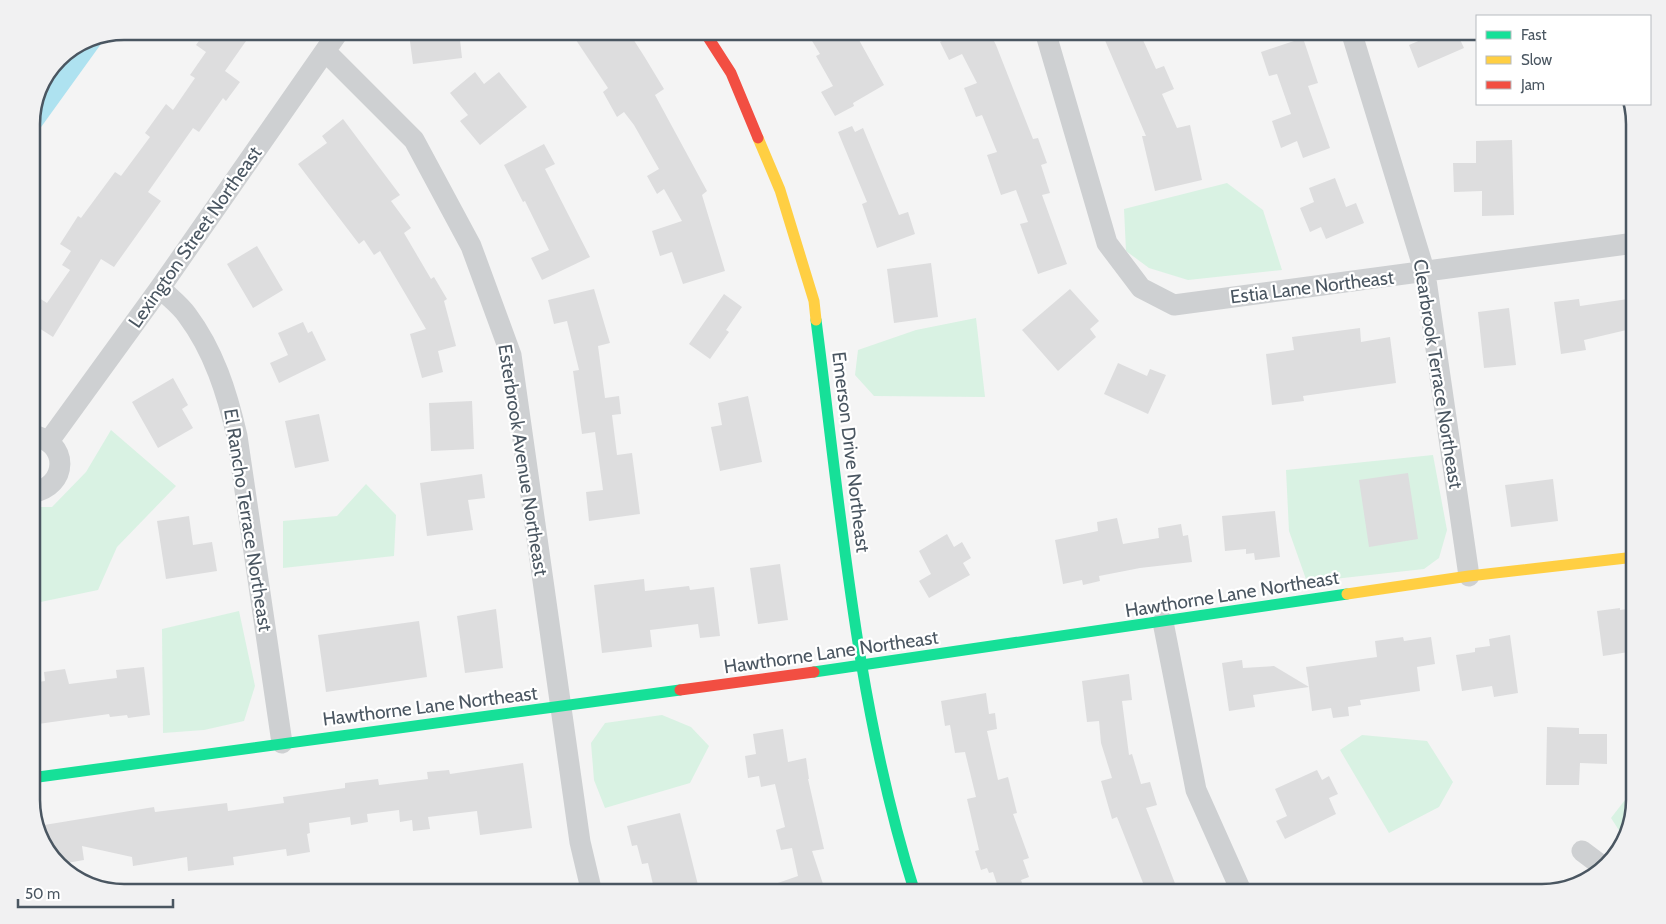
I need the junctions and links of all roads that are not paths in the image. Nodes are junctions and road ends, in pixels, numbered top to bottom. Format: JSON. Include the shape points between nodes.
{"nodes":[{"id":1,"x":333,"y":40,"type":"edge"},
{"id":2,"x":710,"y":40,"type":"edge"},
{"id":3,"x":1048,"y":40,"type":"edge"},
{"id":4,"x":1354,"y":40,"type":"edge"},
{"id":5,"x":325,"y":51,"type":"junction"},
{"id":6,"x":1626,"y":244,"type":"edge"},
{"id":7,"x":1425,"y":273,"type":"junction"},
{"id":8,"x":160,"y":288,"type":"junction"},
{"id":9,"x":40,"y":438,"type":"edge"},
{"id":10,"x":40,"y":490,"type":"edge"},
{"id":11,"x":1626,"y":558,"type":"edge"},
{"id":12,"x":1469,"y":576,"type":"junction"},
{"id":13,"x":1163,"y":622,"type":"junction"},
{"id":14,"x":860,"y":666,"type":"junction"},
{"id":15,"x":560,"y":706,"type":"junction"},
{"id":16,"x":282,"y":743,"type":"junction"},
{"id":17,"x":40,"y":777,"type":"edge"},
{"id":18,"x":1582,"y":851,"type":"dead end"},
{"id":19,"x":1597,"y":863,"type":"edge"},
{"id":20,"x":590,"y":884,"type":"edge"},
{"id":21,"x":912,"y":884,"type":"edge"},
{"id":22,"x":1238,"y":884,"type":"edge"}],
"edges":[{"from":1,"to":5,"type":"street","name":"Lexington Street Northeast"},
{"from":2,"to":14,"type":"street","name":"Emerson Drive Northeast","via":[[731,73],[780,190],[814,301]]},
{"from":3,"to":7,"type":"street","name":"Estia Lane Northeast","via":[[1107,243],[1141,288],[1174,305]]},
{"from":4,"to":7,"type":"street","name":"Clearbrook Terrace Northeast"},
{"from":5,"to":8,"type":"street","name":"Lexington Street Northeast"},
{"from":5,"to":15,"type":"street","name":"Esterbrook Avenue Northeast","via":[[414,140],[471,246],[511,355]]},
{"from":6,"to":7,"type":"street","name":"Estia Lane Northeast"},
{"from":7,"to":12,"type":"street","name":"Clearbrook Terrace Northeast"},
{"from":8,"to":9,"type":"street","name":"Lexington Street Northeast"},
{"from":8,"to":16,"type":"street","name":"El Rancho Terrace Northeast","via":[[187,315],[212,357],[227,392],[238,445]]},
{"from":9,"to":10,"type":"street","name":"Lexington Street Northeast","via":[[59,456],[58,474],[48,488]]},
{"from":11,"to":12,"type":"street","name":"Hawthorne Lane Northeast"},
{"from":12,"to":13,"type":"street","name":"Hawthorne Lane Northeast"},
{"from":13,"to":14,"type":"street","name":"Hawthorne Lane Northeast"},
{"from":13,"to":22,"type":"street","via":[[1196,790]]},
{"from":14,"to":15,"type":"street","name":"Hawthorne Lane Northeast"},
{"from":14,"to":21,"type":"street","name":"Emerson Drive Northeast","via":[[894,827]]},
{"from":15,"to":16,"type":"street","name":"Hawthorne Lane Northeast"},
{"from":15,"to":20,"type":"street","name":"Esterbrook Avenue Northeast","via":[[580,842]]},
{"from":16,"to":17,"type":"street","name":"Hawthorne Lane Northeast"},
{"from":18,"to":19,"type":"street"}]}
